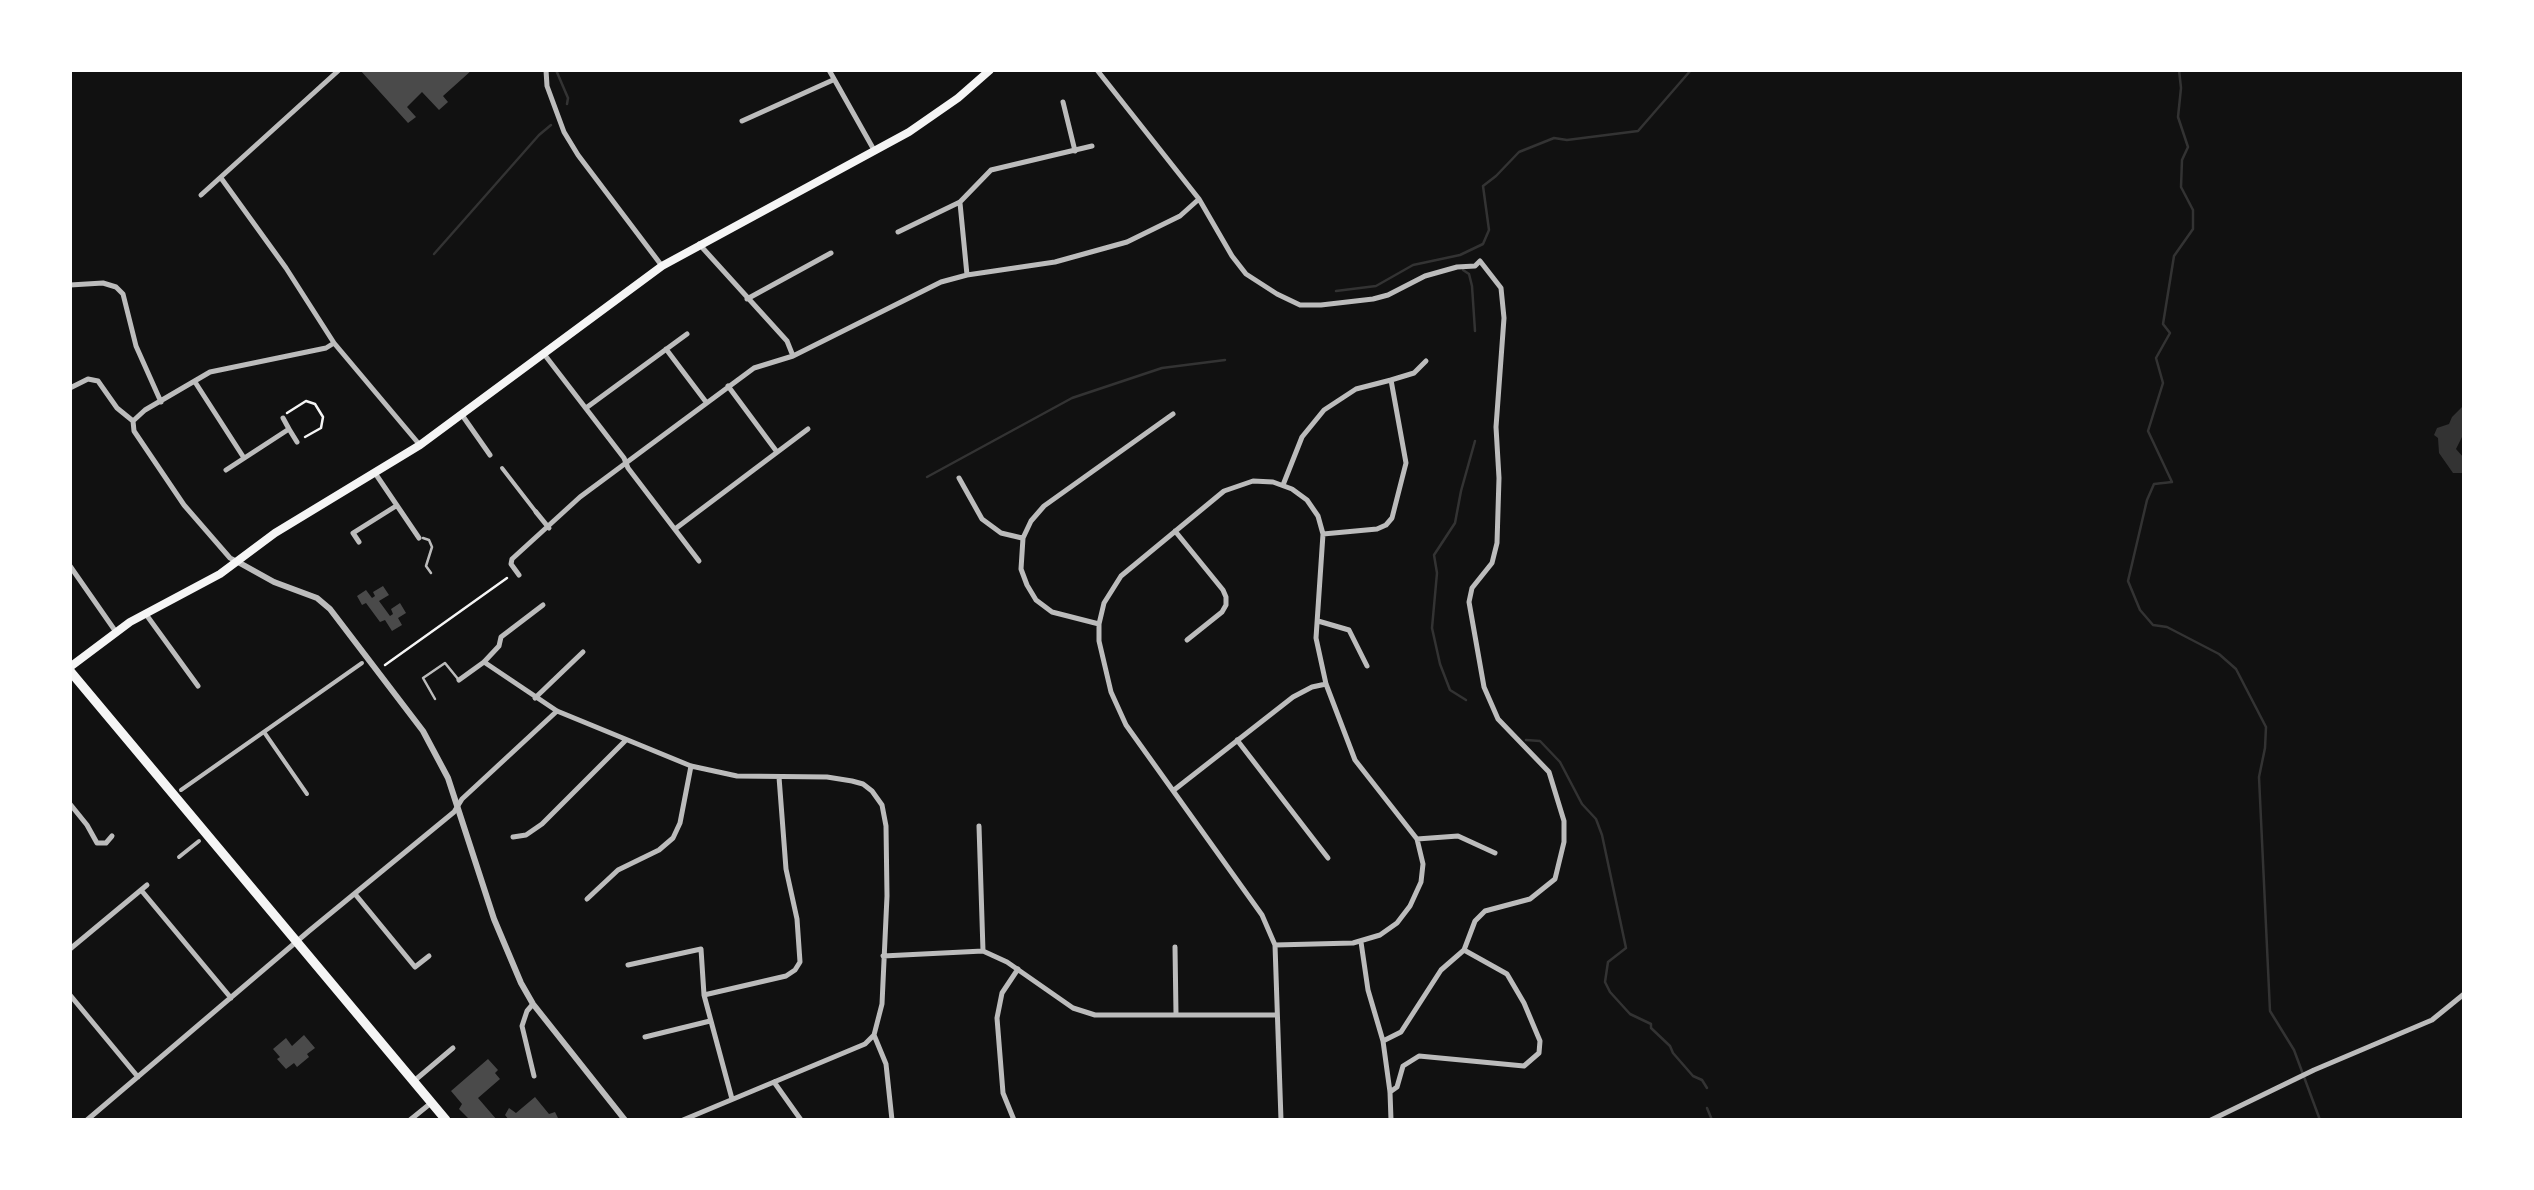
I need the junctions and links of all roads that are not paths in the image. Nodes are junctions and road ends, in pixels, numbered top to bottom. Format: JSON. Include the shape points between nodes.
{"nodes":[{"id":1,"x":339,"y":70,"type":"edge"},
{"id":2,"x":546,"y":70,"type":"edge"},
{"id":3,"x":829,"y":70,"type":"edge"},
{"id":4,"x":990,"y":70,"type":"edge"},
{"id":5,"x":1097,"y":70,"type":"edge"},
{"id":6,"x":833,"y":80,"type":"junction"},
{"id":7,"x":1062,"y":102,"type":"dead end"},
{"id":8,"x":742,"y":121,"type":"dead end"},
{"id":9,"x":1092,"y":146,"type":"dead end"},
{"id":10,"x":1075,"y":151,"type":"junction"},
{"id":11,"x":874,"y":152,"type":"junction"},
{"id":12,"x":221,"y":178,"type":"junction"},
{"id":13,"x":201,"y":195,"type":"dead end"},
{"id":14,"x":1198,"y":199,"type":"junction"},
{"id":15,"x":960,"y":202,"type":"junction"},
{"id":16,"x":898,"y":232,"type":"dead end"},
{"id":17,"x":699,"y":244,"type":"junction"},
{"id":18,"x":831,"y":253,"type":"dead end"},
{"id":19,"x":662,"y":266,"type":"junction"},
{"id":20,"x":967,"y":275,"type":"junction"},
{"id":21,"x":70,"y":286,"type":"edge"},
{"id":22,"x":747,"y":299,"type":"junction"},
{"id":23,"x":686,"y":334,"type":"dead end"},
{"id":24,"x":334,"y":343,"type":"junction"},
{"id":25,"x":666,"y":349,"type":"junction"},
{"id":26,"x":544,"y":354,"type":"junction"},
{"id":27,"x":793,"y":356,"type":"junction"},
{"id":28,"x":1426,"y":361,"type":"dead end"},
{"id":29,"x":1391,"y":380,"type":"junction"},
{"id":30,"x":195,"y":382,"type":"junction"},
{"id":31,"x":728,"y":386,"type":"junction"},
{"id":32,"x":70,"y":388,"type":"edge"},
{"id":33,"x":161,"y":402,"type":"junction"},
{"id":34,"x":706,"y":402,"type":"junction"},
{"id":35,"x":586,"y":408,"type":"junction"},
{"id":36,"x":1173,"y":414,"type":"dead end"},
{"id":37,"x":462,"y":416,"type":"junction"},
{"id":38,"x":283,"y":418,"type":"road end"},
{"id":39,"x":133,"y":421,"type":"junction"},
{"id":40,"x":289,"y":429,"type":"junction"},
{"id":41,"x":808,"y":429,"type":"dead end"},
{"id":42,"x":298,"y":442,"type":"road end"},
{"id":43,"x":420,"y":445,"type":"junction"},
{"id":44,"x":777,"y":452,"type":"junction"},
{"id":45,"x":490,"y":454,"type":"dead end"},
{"id":46,"x":244,"y":458,"type":"junction"},
{"id":47,"x":626,"y":463,"type":"junction"},
{"id":48,"x":502,"y":468,"type":"dead end"},
{"id":49,"x":226,"y":470,"type":"dead end"},
{"id":50,"x":375,"y":473,"type":"junction"},
{"id":51,"x":959,"y":478,"type":"dead end"},
{"id":52,"x":1283,"y":485,"type":"junction"},
{"id":53,"x":397,"y":506,"type":"junction"},
{"id":54,"x":536,"y":512,"type":"joint"},
{"id":55,"x":548,"y":528,"type":"junction"},
{"id":56,"x":675,"y":529,"type":"junction"},
{"id":57,"x":1176,"y":531,"type":"junction"},
{"id":58,"x":1323,"y":534,"type":"junction"},
{"id":59,"x":419,"y":538,"type":"joint"},
{"id":60,"x":1023,"y":538,"type":"junction"},
{"id":61,"x":359,"y":542,"type":"dead end"},
{"id":62,"x":698,"y":561,"type":"dead end"},
{"id":63,"x":238,"y":562,"type":"junction"},
{"id":64,"x":70,"y":566,"type":"edge"},
{"id":65,"x":431,"y":574,"type":"dead end"},
{"id":66,"x":519,"y":575,"type":"dead end"},
{"id":67,"x":543,"y":606,"type":"dead end"},
{"id":68,"x":145,"y":613,"type":"junction"},
{"id":69,"x":1317,"y":621,"type":"junction"},
{"id":70,"x":1099,"y":624,"type":"junction"},
{"id":71,"x":116,"y":632,"type":"junction"},
{"id":72,"x":1187,"y":640,"type":"dead end"},
{"id":73,"x":582,"y":652,"type":"dead end"},
{"id":74,"x":364,"y":659,"type":"junction"},
{"id":75,"x":484,"y":662,"type":"junction"},
{"id":76,"x":1367,"y":666,"type":"dead end"},
{"id":77,"x":70,"y":669,"type":"edge"},
{"id":78,"x":459,"y":680,"type":"joint"},
{"id":79,"x":1326,"y":684,"type":"junction"},
{"id":80,"x":198,"y":686,"type":"dead end"},
{"id":81,"x":535,"y":698,"type":"junction"},
{"id":82,"x":435,"y":699,"type":"dead end"},
{"id":83,"x":557,"y":711,"type":"junction"},
{"id":84,"x":264,"y":732,"type":"junction"},
{"id":85,"x":627,"y":740,"type":"junction"},
{"id":86,"x":1237,"y":740,"type":"junction"},
{"id":87,"x":691,"y":766,"type":"junction"},
{"id":88,"x":779,"y":778,"type":"junction"},
{"id":89,"x":181,"y":790,"type":"dead end"},
{"id":90,"x":1174,"y":790,"type":"junction"},
{"id":91,"x":307,"y":794,"type":"dead end"},
{"id":92,"x":70,"y":805,"type":"edge"},
{"id":93,"x":458,"y":807,"type":"junction"},
{"id":94,"x":979,"y":826,"type":"dead end"},
{"id":95,"x":112,"y":836,"type":"dead end"},
{"id":96,"x":513,"y":838,"type":"dead end"},
{"id":97,"x":1417,"y":839,"type":"junction"},
{"id":98,"x":198,"y":841,"type":"dead end"},
{"id":99,"x":1496,"y":853,"type":"dead end"},
{"id":100,"x":180,"y":856,"type":"dead end"},
{"id":101,"x":1328,"y":858,"type":"dead end"},
{"id":102,"x":355,"y":894,"type":"junction"},
{"id":103,"x":587,"y":899,"type":"dead end"},
{"id":104,"x":296,"y":942,"type":"junction"},
{"id":105,"x":1361,"y":942,"type":"junction"},
{"id":106,"x":1275,"y":945,"type":"junction"},
{"id":107,"x":1175,"y":948,"type":"dead end"},
{"id":108,"x":70,"y":949,"type":"edge"},
{"id":109,"x":1464,"y":950,"type":"junction"},
{"id":110,"x":983,"y":951,"type":"junction"},
{"id":111,"x":429,"y":956,"type":"dead end"},
{"id":112,"x":883,"y":956,"type":"junction"},
{"id":113,"x":628,"y":965,"type":"dead end"},
{"id":114,"x":1018,"y":969,"type":"junction"},
{"id":115,"x":2464,"y":994,"type":"edge"},
{"id":116,"x":70,"y":995,"type":"edge"},
{"id":117,"x":704,"y":995,"type":"junction"},
{"id":118,"x":231,"y":998,"type":"junction"},
{"id":119,"x":533,"y":1004,"type":"junction"},
{"id":120,"x":1277,"y":1015,"type":"junction"},
{"id":121,"x":1176,"y":1016,"type":"junction"},
{"id":122,"x":710,"y":1021,"type":"junction"},
{"id":123,"x":874,"y":1034,"type":"junction"},
{"id":124,"x":645,"y":1036,"type":"dead end"},
{"id":125,"x":1384,"y":1041,"type":"junction"},
{"id":126,"x":453,"y":1048,"type":"dead end"},
{"id":127,"x":138,"y":1076,"type":"junction"},
{"id":128,"x":534,"y":1076,"type":"dead end"},
{"id":129,"x":774,"y":1081,"type":"junction"},
{"id":130,"x":413,"y":1082,"type":"junction"},
{"id":131,"x":1390,"y":1092,"type":"junction"},
{"id":132,"x":732,"y":1099,"type":"junction"},
{"id":133,"x":431,"y":1103,"type":"junction"},
{"id":134,"x":86,"y":1120,"type":"edge"},
{"id":135,"x":410,"y":1120,"type":"edge"},
{"id":136,"x":446,"y":1120,"type":"edge"},
{"id":137,"x":625,"y":1120,"type":"edge"},
{"id":138,"x":683,"y":1120,"type":"edge"},
{"id":139,"x":802,"y":1120,"type":"edge"},
{"id":140,"x":892,"y":1120,"type":"edge"},
{"id":141,"x":1014,"y":1120,"type":"edge"},
{"id":142,"x":1281,"y":1120,"type":"edge"},
{"id":143,"x":1391,"y":1120,"type":"edge"},
{"id":144,"x":2212,"y":1120,"type":"edge"}],
"edges":[{"from":1,"to":12,"type":"street"},
{"from":2,"to":19,"type":"street","via":[[564,132]]},
{"from":3,"to":6,"type":"street"},
{"from":4,"to":11,"type":"main road"},
{"from":5,"to":14,"type":"street"},
{"from":6,"to":8,"type":"street"},
{"from":6,"to":11,"type":"street"},
{"from":7,"to":10,"type":"street"},
{"from":9,"to":10,"type":"street"},
{"from":10,"to":15,"type":"street","via":[[991,170]]},
{"from":11,"to":17,"type":"main road"},
{"from":12,"to":13,"type":"street"},
{"from":12,"to":24,"type":"street"},
{"from":14,"to":20,"type":"street","via":[[1180,216],[1095,253]]},
{"from":14,"to":109,"type":"street","via":[[1246,274],[1300,304],[1373,299],[1480,261],[1501,288],[1497,543],[1468,602],[1484,687],[1498,718],[1550,772],[1564,842],[1555,879],[1530,898],[1485,911]]},
{"from":15,"to":16,"type":"street"},
{"from":15,"to":20,"type":"street"},
{"from":17,"to":19,"type":"main road"},
{"from":17,"to":22,"type":"street"},
{"from":18,"to":22,"type":"street"},
{"from":19,"to":26,"type":"main road"},
{"from":20,"to":27,"type":"street","via":[[919,291]]},
{"from":21,"to":33,"type":"street","via":[[103,283],[123,294]]},
{"from":22,"to":27,"type":"street","via":[[788,341]]},
{"from":23,"to":25,"type":"street"},
{"from":24,"to":30,"type":"street","via":[[218,369]]},
{"from":24,"to":43,"type":"street"},
{"from":25,"to":34,"type":"street"},
{"from":25,"to":35,"type":"street"},
{"from":26,"to":35,"type":"street"},
{"from":26,"to":37,"type":"main road"},
{"from":27,"to":31,"type":"street","via":[[754,368]]},
{"from":28,"to":29,"type":"street"},
{"from":29,"to":52,"type":"street","via":[[1356,389],[1324,410],[1297,447]]},
{"from":29,"to":58,"type":"street","via":[[1406,463],[1392,518],[1377,529]]},
{"from":30,"to":33,"type":"street"},
{"from":30,"to":46,"type":"street"},
{"from":31,"to":34,"type":"street"},
{"from":31,"to":44,"type":"street"},
{"from":32,"to":39,"type":"street","via":[[98,381]]},
{"from":33,"to":39,"type":"street"},
{"from":34,"to":47,"type":"street"},
{"from":35,"to":47,"type":"street"},
{"from":36,"to":60,"type":"street","via":[[1044,506]]},
{"from":37,"to":43,"type":"main road"},
{"from":37,"to":45,"type":"street"},
{"from":38,"to":40,"type":"street"},
{"from":39,"to":63,"type":"street","via":[[184,505]]},
{"from":40,"to":42,"type":"street"},
{"from":40,"to":46,"type":"street"},
{"from":41,"to":44,"type":"street"},
{"from":43,"to":50,"type":"main road"},
{"from":44,"to":56,"type":"street"},
{"from":46,"to":49,"type":"street"},
{"from":47,"to":55,"type":"street"},
{"from":47,"to":56,"type":"street"},
{"from":48,"to":54,"type":"street"},
{"from":50,"to":53,"type":"street"},
{"from":50,"to":63,"type":"main road"},
{"from":51,"to":60,"type":"street","via":[[982,518],[1001,533]]},
{"from":52,"to":57,"type":"street","via":[[1233,486]]},
{"from":52,"to":58,"type":"street","via":[[1313,508]]},
{"from":53,"to":59,"type":"street"},
{"from":53,"to":61,"type":"street","via":[[353,533]]},
{"from":54,"to":55,"type":"street"},
{"from":55,"to":66,"type":"street","via":[[512,560]]},
{"from":56,"to":62,"type":"street"},
{"from":57,"to":70,"type":"street","via":[[1121,576]]},
{"from":57,"to":72,"type":"street","via":[[1226,597],[1222,612]]},
{"from":58,"to":69,"type":"street"},
{"from":59,"to":65,"type":"lane","via":[[431,544]]},
{"from":60,"to":70,"type":"street","via":[[1021,568],[1036,600],[1052,612]]},
{"from":63,"to":68,"type":"main road"},
{"from":63,"to":74,"type":"street","via":[[317,598]]},
{"from":64,"to":71,"type":"street"},
{"from":67,"to":75,"type":"street","via":[[501,637]]},
{"from":68,"to":71,"type":"main road"},
{"from":68,"to":80,"type":"street"},
{"from":69,"to":76,"type":"street","via":[[1350,630]]},
{"from":69,"to":79,"type":"street"},
{"from":70,"to":90,"type":"street","via":[[1118,709]]},
{"from":71,"to":77,"type":"main road"},
{"from":73,"to":81,"type":"street"},
{"from":74,"to":84,"type":"street"},
{"from":74,"to":93,"type":"street","via":[[431,744]]},
{"from":75,"to":78,"type":"street"},
{"from":75,"to":81,"type":"street"},
{"from":77,"to":104,"type":"main road"},
{"from":78,"to":82,"type":"lane","via":[[444,663],[423,678]]},
{"from":79,"to":86,"type":"street","via":[[1293,697]]},
{"from":79,"to":97,"type":"street","via":[[1355,760]]},
{"from":81,"to":83,"type":"street"},
{"from":83,"to":85,"type":"street"},
{"from":83,"to":93,"type":"street"},
{"from":84,"to":89,"type":"street"},
{"from":84,"to":91,"type":"street"},
{"from":85,"to":87,"type":"street"},
{"from":85,"to":96,"type":"street","via":[[542,824]]},
{"from":86,"to":90,"type":"street"},
{"from":86,"to":101,"type":"street"},
{"from":87,"to":88,"type":"street"},
{"from":87,"to":103,"type":"street","via":[[673,838],[618,870]]},
{"from":88,"to":112,"type":"street","via":[[863,784],[882,805]]},
{"from":88,"to":117,"type":"street","via":[[800,962],[786,976]]},
{"from":90,"to":106,"type":"street","via":[[1262,915]]},
{"from":92,"to":95,"type":"street","via":[[97,843]]},
{"from":93,"to":102,"type":"street"},
{"from":93,"to":119,"type":"street","via":[[494,918]]},
{"from":94,"to":110,"type":"street"},
{"from":97,"to":99,"type":"street","via":[[1458,836]]},
{"from":97,"to":105,"type":"street","via":[[1422,873],[1410,906],[1389,929]]},
{"from":98,"to":100,"type":"street"},
{"from":102,"to":104,"type":"street"},
{"from":102,"to":111,"type":"street","via":[[415,967]]},
{"from":104,"to":118,"type":"street"},
{"from":104,"to":130,"type":"main road"},
{"from":105,"to":106,"type":"street"},
{"from":105,"to":125,"type":"street"},
{"from":106,"to":120,"type":"street"},
{"from":107,"to":121,"type":"street"},
{"from":108,"to":118,"type":"street","via":[[144,888]]},
{"from":109,"to":125,"type":"street","via":[[1441,970],[1401,1032]]},
{"from":109,"to":131,"type":"street","via":[[1507,974],[1540,1041],[1538,1053],[1524,1066],[1420,1056],[1404,1066]]},
{"from":110,"to":112,"type":"street"},
{"from":110,"to":114,"type":"street"},
{"from":112,"to":123,"type":"street"},
{"from":113,"to":117,"type":"street","via":[[700,949]]},
{"from":114,"to":121,"type":"street","via":[[1088,1014]]},
{"from":114,"to":141,"type":"street","via":[[997,1018],[1003,1094]]},
{"from":115,"to":144,"type":"street","via":[[2432,1020]]},
{"from":116,"to":127,"type":"street"},
{"from":117,"to":122,"type":"street"},
{"from":118,"to":127,"type":"street"},
{"from":119,"to":128,"type":"street","via":[[522,1026]]},
{"from":119,"to":137,"type":"street"},
{"from":120,"to":121,"type":"street"},
{"from":120,"to":142,"type":"street"},
{"from":122,"to":124,"type":"street"},
{"from":122,"to":132,"type":"street"},
{"from":123,"to":129,"type":"street"},
{"from":123,"to":140,"type":"street","via":[[886,1064]]},
{"from":125,"to":131,"type":"street"},
{"from":126,"to":130,"type":"street"},
{"from":127,"to":134,"type":"street"},
{"from":129,"to":132,"type":"street"},
{"from":129,"to":139,"type":"street"},
{"from":130,"to":133,"type":"main road"},
{"from":131,"to":143,"type":"street"},
{"from":132,"to":138,"type":"street"},
{"from":133,"to":135,"type":"street"},
{"from":133,"to":136,"type":"main road"}]}
